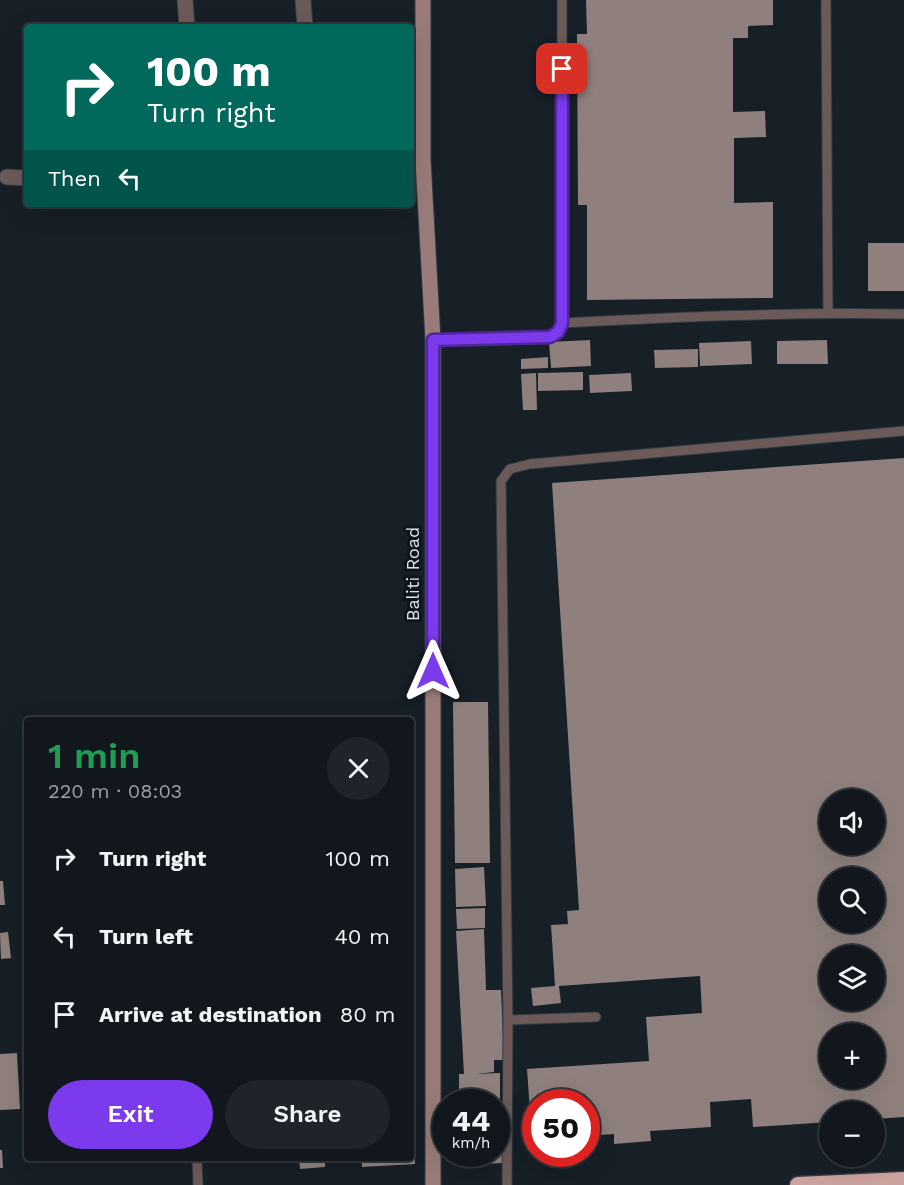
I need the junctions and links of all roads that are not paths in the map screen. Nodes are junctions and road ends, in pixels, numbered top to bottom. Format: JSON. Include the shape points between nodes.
{"nodes":[{"id":1,"x":186,"y":0,"type":"edge"},
{"id":2,"x":303,"y":0,"type":"edge"},
{"id":3,"x":423,"y":0,"type":"edge"},
{"id":4,"x":562,"y":0,"type":"edge"},
{"id":5,"x":826,"y":0,"type":"edge"},
{"id":6,"x":187,"y":24,"type":"edge"},
{"id":7,"x":305,"y":24,"type":"edge"},
{"id":8,"x":417,"y":159,"type":"edge"},
{"id":9,"x":7,"y":177,"type":"dead end"},
{"id":10,"x":24,"y":178,"type":"edge"},
{"id":11,"x":828,"y":312,"type":"junction"},
{"id":12,"x":904,"y":314,"type":"edge"},
{"id":13,"x":562,"y":323,"type":"junction"},
{"id":14,"x":433,"y":340,"type":"junction"},
{"id":15,"x":904,"y":430,"type":"edge"},
{"id":16,"x":596,"y":1017,"type":"dead end"},
{"id":17,"x":508,"y":1020,"type":"junction"},
{"id":18,"x":197,"y":1161,"type":"edge"},
{"id":19,"x":904,"y":1180,"type":"edge"},
{"id":20,"x":198,"y":1185,"type":"edge"},
{"id":21,"x":433,"y":1185,"type":"edge"},
{"id":22,"x":507,"y":1185,"type":"edge"},
{"id":23,"x":798,"y":1185,"type":"edge"}],
"edges":[{"from":1,"to":6,"type":"street"},
{"from":2,"to":7,"type":"street"},
{"from":3,"to":8,"type":"main road","name":"Baliti Road"},
{"from":4,"to":13,"type":"lane"},
{"from":5,"to":11,"type":"lane"},
{"from":8,"to":14,"type":"main road","name":"Baliti Road"},
{"from":9,"to":10,"type":"street"},
{"from":11,"to":12,"type":"lane"},
{"from":11,"to":13,"type":"lane"},
{"from":13,"to":14,"type":"lane","via":[[550,337]]},
{"from":14,"to":21,"type":"main road","name":"Baliti Road"},
{"from":15,"to":17,"type":"lane","via":[[530,464],[510,469],[501,481]]},
{"from":16,"to":17,"type":"lane"},
{"from":17,"to":22,"type":"lane"},
{"from":18,"to":20,"type":"lane"},
{"from":19,"to":23,"type":"highway"}]}
